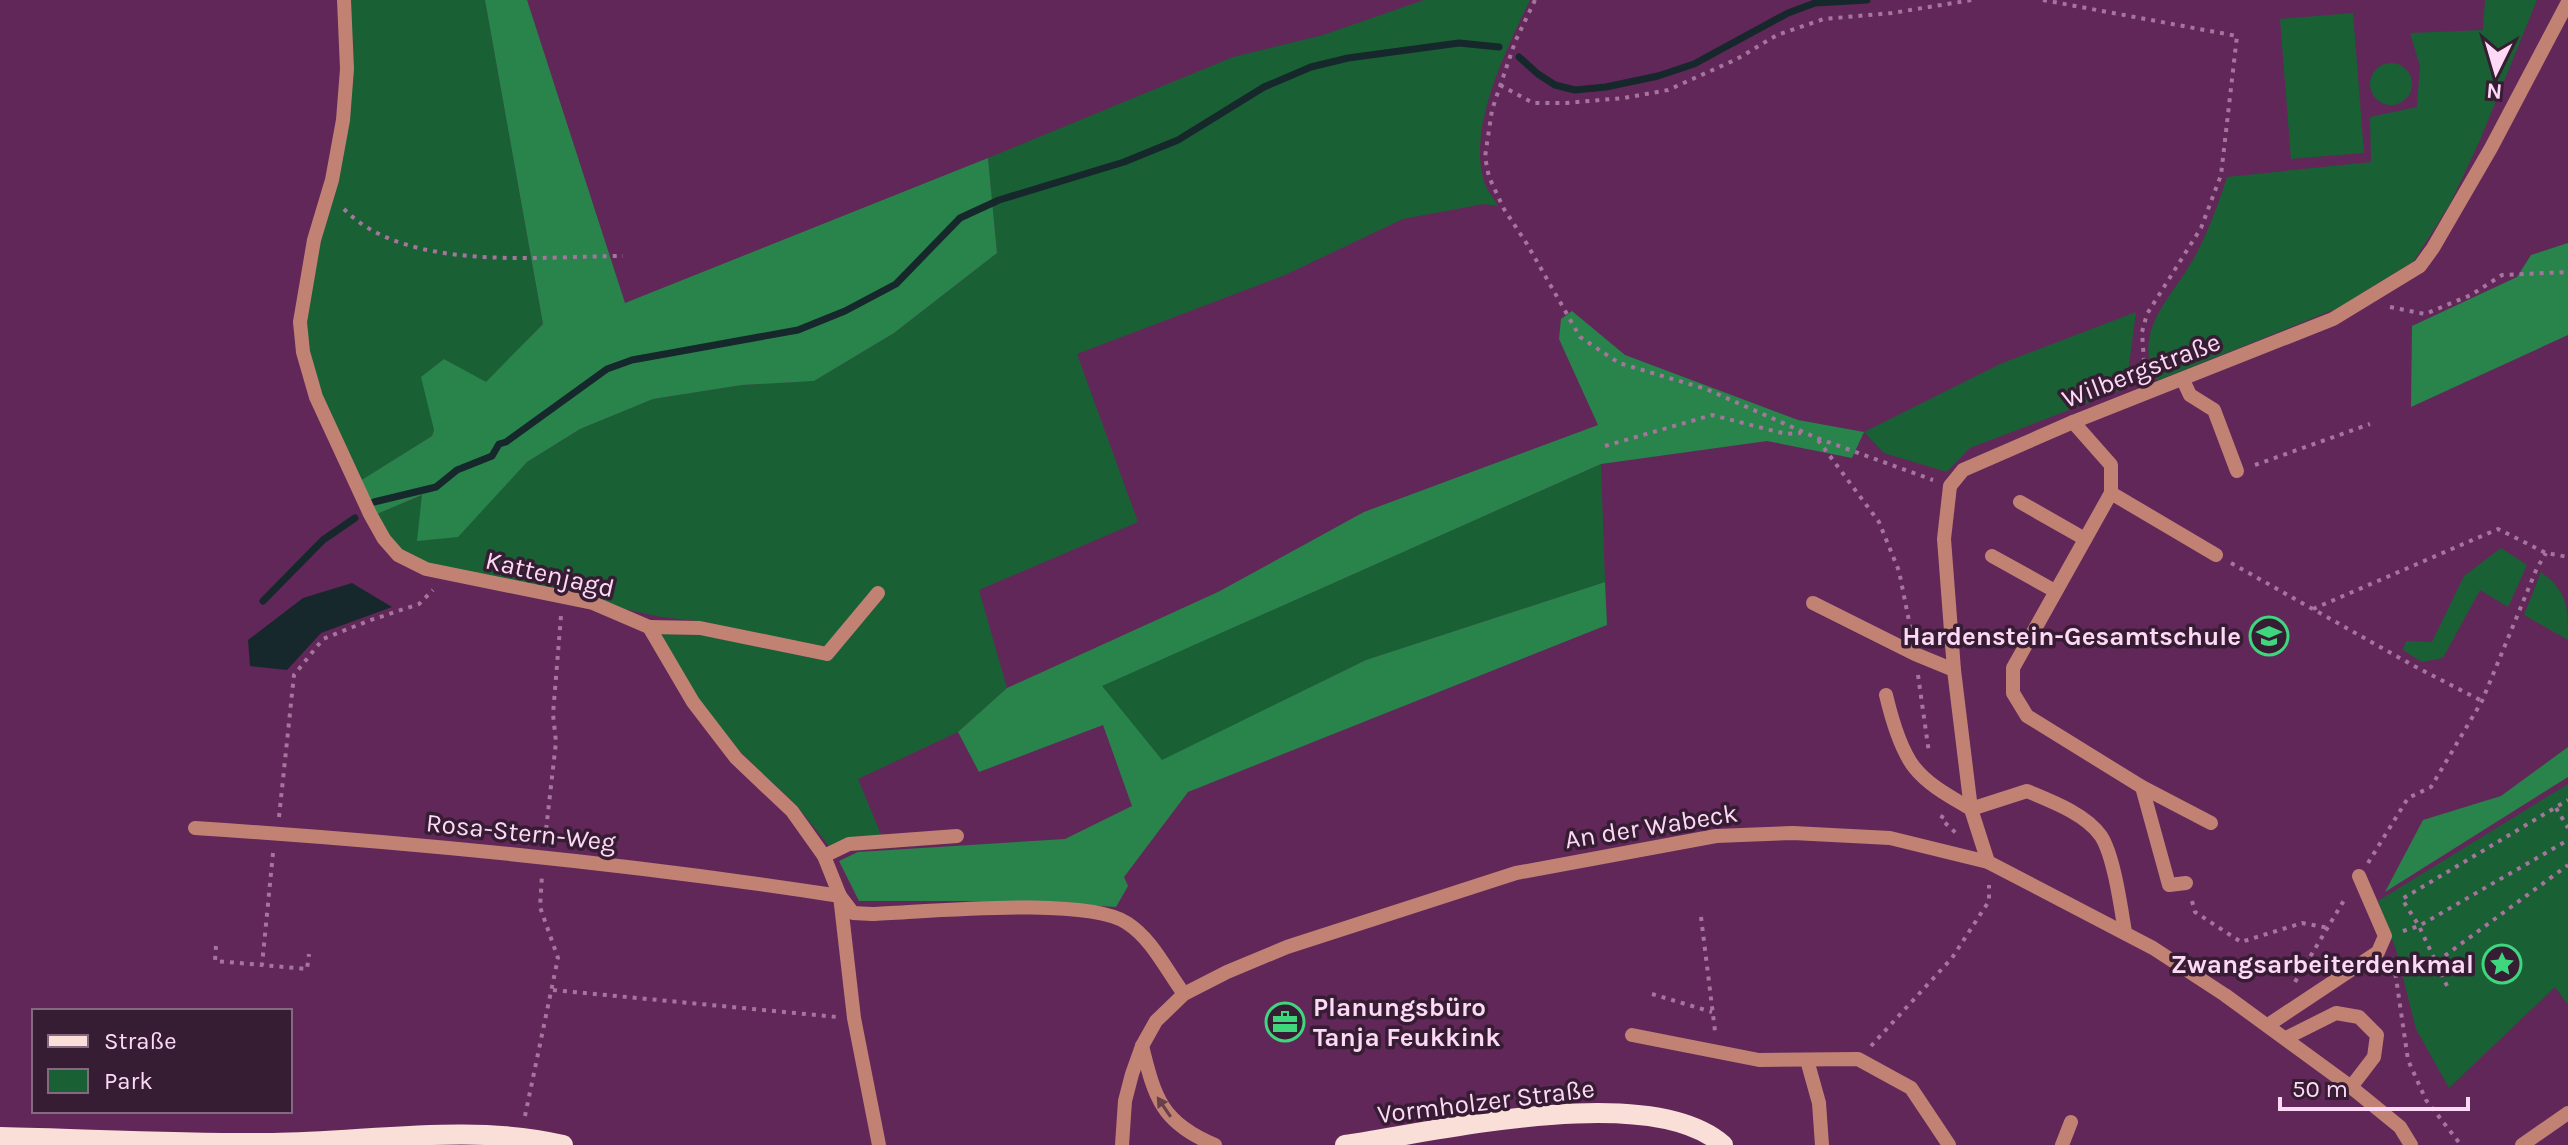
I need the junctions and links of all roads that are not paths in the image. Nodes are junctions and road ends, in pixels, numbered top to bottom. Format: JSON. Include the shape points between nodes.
{"nodes":[{"id":1,"x":344,"y":0,"type":"edge"},
{"id":2,"x":2568,"y":2,"type":"edge"},
{"id":3,"x":2183,"y":380,"type":"junction"},
{"id":4,"x":2073,"y":422,"type":"junction"},
{"id":5,"x":2237,"y":471,"type":"road end"},
{"id":6,"x":2111,"y":493,"type":"junction"},
{"id":7,"x":2020,"y":502,"type":"dead end"},
{"id":8,"x":2085,"y":539,"type":"junction"},
{"id":9,"x":2216,"y":555,"type":"road end"},
{"id":10,"x":1992,"y":556,"type":"dead end"},
{"id":11,"x":2055,"y":591,"type":"junction"},
{"id":12,"x":878,"y":593,"type":"dead end"},
{"id":13,"x":1813,"y":603,"type":"dead end"},
{"id":14,"x":649,"y":627,"type":"junction"},
{"id":15,"x":1954,"y":670,"type":"junction"},
{"id":16,"x":1886,"y":695,"type":"dead end"},
{"id":17,"x":2142,"y":787,"type":"junction"},
{"id":18,"x":1971,"y":809,"type":"junction"},
{"id":19,"x":2211,"y":823,"type":"dead end"},
{"id":20,"x":195,"y":828,"type":"dead end"},
{"id":21,"x":957,"y":836,"type":"dead end"},
{"id":22,"x":824,"y":856,"type":"junction"},
{"id":23,"x":1988,"y":862,"type":"junction"},
{"id":24,"x":2359,"y":876,"type":"road end"},
{"id":25,"x":2186,"y":883,"type":"road end"},
{"id":26,"x":840,"y":896,"type":"junction"},
{"id":27,"x":2125,"y":932,"type":"junction"},
{"id":28,"x":1184,"y":994,"type":"junction"},
{"id":29,"x":2268,"y":1025,"type":"junction"},
{"id":30,"x":1632,"y":1035,"type":"dead end"},
{"id":31,"x":2286,"y":1038,"type":"junction"},
{"id":32,"x":1142,"y":1046,"type":"junction"},
{"id":33,"x":1807,"y":1060,"type":"junction"},
{"id":34,"x":2351,"y":1087,"type":"junction"},
{"id":35,"x":2568,"y":1113,"type":"edge"},
{"id":36,"x":2071,"y":1122,"type":"dead end"},
{"id":37,"x":0,"y":1137,"type":"edge"},
{"id":38,"x":98,"y":1142,"type":"edge"},
{"id":39,"x":563,"y":1145,"type":"edge"},
{"id":40,"x":879,"y":1145,"type":"edge"},
{"id":41,"x":1122,"y":1145,"type":"edge"},
{"id":42,"x":1215,"y":1145,"type":"edge"},
{"id":43,"x":1345,"y":1145,"type":"edge"},
{"id":44,"x":1723,"y":1145,"type":"edge"},
{"id":45,"x":1822,"y":1145,"type":"edge"},
{"id":46,"x":1949,"y":1145,"type":"edge"},
{"id":47,"x":2062,"y":1145,"type":"edge"},
{"id":48,"x":2411,"y":1145,"type":"edge"},
{"id":49,"x":2522,"y":1145,"type":"edge"}],
"edges":[{"from":1,"to":14,"type":"street","name":"Kattenjagd","via":[[343,120],[300,322],[316,397],[342,457],[384,539],[398,555],[426,569],[593,603]]},
{"from":2,"to":3,"type":"street","name":"Wilbergstraße","via":[[2491,148],[2420,266],[2333,319]]},
{"from":3,"to":4,"type":"street","name":"Wilbergstraße"},
{"from":3,"to":5,"type":"street","via":[[2190,395],[2214,410]]},
{"from":4,"to":6,"type":"street","via":[[2111,465]]},
{"from":4,"to":15,"type":"street","name":"Wilbergstraße","via":[[1963,470],[1950,486],[1944,539]]},
{"from":6,"to":8,"type":"street"},
{"from":6,"to":9,"type":"street"},
{"from":7,"to":8,"type":"street"},
{"from":8,"to":11,"type":"street"},
{"from":10,"to":11,"type":"street"},
{"from":11,"to":17,"type":"street","via":[[2013,668],[2013,693],[2027,716]]},
{"from":12,"to":14,"type":"street","via":[[827,654],[700,628]]},
{"from":13,"to":15,"type":"street"},
{"from":14,"to":22,"type":"street","via":[[693,702],[736,758],[792,811]]},
{"from":15,"to":18,"type":"street"},
{"from":16,"to":18,"type":"street","via":[[1913,766]]},
{"from":17,"to":19,"type":"street"},
{"from":17,"to":25,"type":"street","via":[[2169,885]]},
{"from":18,"to":23,"type":"street"},
{"from":18,"to":27,"type":"street","via":[[2027,791],[2071,810],[2101,836]]},
{"from":20,"to":26,"type":"street","name":"Rosa-Stern-Weg","via":[[543,857]]},
{"from":21,"to":22,"type":"street","via":[[849,844]]},
{"from":22,"to":26,"type":"street"},
{"from":23,"to":27,"type":"street","name":"An der Wabeck"},
{"from":23,"to":28,"type":"street","name":"An der Wabeck","via":[[1890,838],[1716,836],[1516,873],[1287,947]]},
{"from":24,"to":29,"type":"street","via":[[2385,936],[2378,952]]},
{"from":26,"to":28,"type":"street","via":[[853,913],[1102,911],[1149,941]]},
{"from":26,"to":40,"type":"street","via":[[854,1018]]},
{"from":27,"to":29,"type":"street","name":"An der Wabeck"},
{"from":28,"to":32,"type":"street","name":"An der Wabeck","via":[[1156,1021]]},
{"from":29,"to":31,"type":"street","name":"An der Wabeck"},
{"from":30,"to":33,"type":"street","via":[[1759,1060]]},
{"from":31,"to":34,"type":"street","name":"An der Wabeck"},
{"from":31,"to":34,"type":"street","via":[[2336,1013],[2359,1017],[2377,1035],[2374,1057]]},
{"from":32,"to":41,"type":"street","name":"An der Wabeck","via":[[1125,1101]]},
{"from":42,"to":32,"type":"street","one_way":true,"via":[[1175,1123],[1153,1091]]},
{"from":33,"to":45,"type":"street","via":[[1819,1103]]},
{"from":33,"to":46,"type":"street","via":[[1858,1059],[1911,1088]]},
{"from":34,"to":48,"type":"street","name":"An der Wabeck","via":[[2400,1127]]},
{"from":35,"to":49,"type":"street"},
{"from":36,"to":47,"type":"street"},
{"from":37,"to":38,"type":"main road"},
{"from":38,"to":39,"type":"main road","via":[[272,1143],[440,1135]]},
{"from":43,"to":44,"type":"main road","name":"Vormholzer Straße","via":[[1557,1114],[1610,1112],[1659,1117]]}]}
